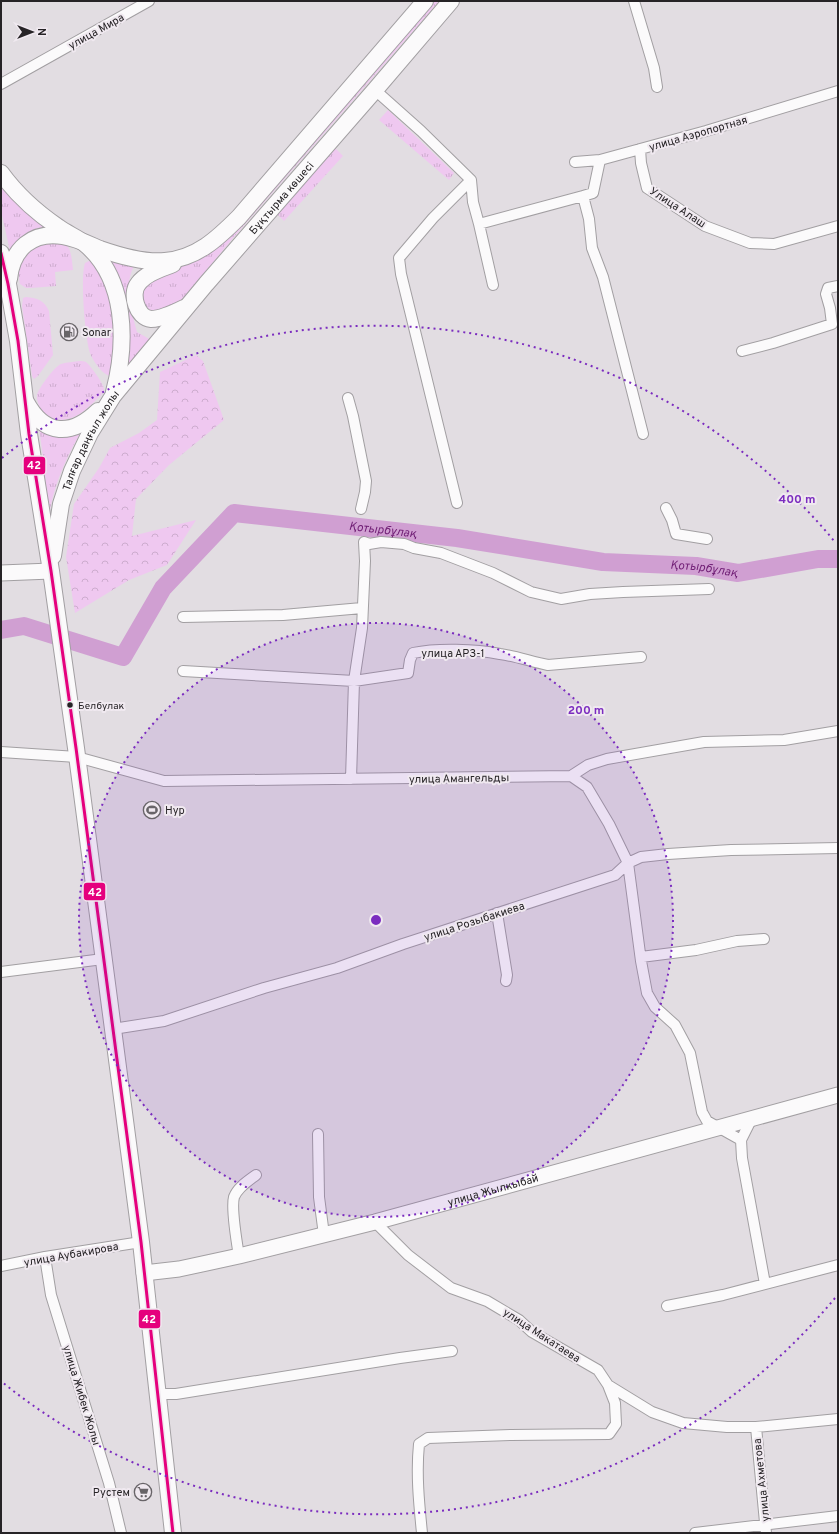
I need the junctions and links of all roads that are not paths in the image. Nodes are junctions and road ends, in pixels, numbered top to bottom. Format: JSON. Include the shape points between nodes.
{"nodes":[{"id":1,"x":149,"y":1,"type":"edge"},
{"id":2,"x":425,"y":1,"type":"edge"},
{"id":3,"x":451,"y":1,"type":"edge"},
{"id":4,"x":634,"y":1,"type":"edge"},
{"id":5,"x":1,"y":84,"type":"edge"},
{"id":6,"x":657,"y":86,"type":"dead end"},
{"id":7,"x":375,"y":90,"type":"junction"},
{"id":8,"x":838,"y":91,"type":"edge"},
{"id":9,"x":640,"y":149,"type":"junction"},
{"id":10,"x":600,"y":160,"type":"junction"},
{"id":11,"x":575,"y":162,"type":"dead end"},
{"id":12,"x":1,"y":173,"type":"edge"},
{"id":13,"x":471,"y":180,"type":"junction"},
{"id":14,"x":583,"y":196,"type":"junction"},
{"id":15,"x":479,"y":224,"type":"junction"},
{"id":16,"x":838,"y":226,"type":"edge"},
{"id":17,"x":83,"y":242,"type":"junction"},
{"id":18,"x":1,"y":253,"type":"edge"},
{"id":19,"x":190,"y":256,"type":"junction"},
{"id":20,"x":8,"y":284,"type":"junction"},
{"id":21,"x":493,"y":284,"type":"dead end"},
{"id":22,"x":838,"y":286,"type":"edge"},
{"id":23,"x":186,"y":308,"type":"junction"},
{"id":24,"x":742,"y":351,"type":"dead end"},
{"id":25,"x":113,"y":396,"type":"junction"},
{"id":26,"x":348,"y":398,"type":"dead end"},
{"id":27,"x":25,"y":400,"type":"junction"},
{"id":28,"x":643,"y":434,"type":"dead end"},
{"id":29,"x":457,"y":503,"type":"dead end"},
{"id":30,"x":361,"y":508,"type":"dead end"},
{"id":31,"x":666,"y":508,"type":"dead end"},
{"id":32,"x":707,"y":539,"type":"dead end"},
{"id":33,"x":51,"y":571,"type":"junction"},
{"id":34,"x":1,"y":573,"type":"edge"},
{"id":35,"x":709,"y":589,"type":"dead end"},
{"id":36,"x":362,"y":608,"type":"junction"},
{"id":37,"x":183,"y":617,"type":"dead end"},
{"id":38,"x":641,"y":657,"type":"dead end"},
{"id":39,"x":183,"y":671,"type":"dead end"},
{"id":40,"x":354,"y":681,"type":"junction"},
{"id":41,"x":838,"y":731,"type":"edge"},
{"id":42,"x":1,"y":752,"type":"edge"},
{"id":43,"x":77,"y":756,"type":"junction"},
{"id":44,"x":571,"y":776,"type":"junction"},
{"id":45,"x":351,"y":779,"type":"junction"},
{"id":46,"x":838,"y":848,"type":"edge"},
{"id":47,"x":628,"y":863,"type":"junction"},
{"id":48,"x":497,"y":914,"type":"junction"},
{"id":49,"x":764,"y":939,"type":"dead end"},
{"id":50,"x":641,"y":957,"type":"junction"},
{"id":51,"x":103,"y":959,"type":"junction"},
{"id":52,"x":1,"y":972,"type":"edge"},
{"id":53,"x":506,"y":981,"type":"dead end"},
{"id":54,"x":113,"y":1029,"type":"junction"},
{"id":55,"x":838,"y":1095,"type":"edge"},
{"id":56,"x":752,"y":1118,"type":"junction"},
{"id":57,"x":718,"y":1127,"type":"junction"},
{"id":58,"x":318,"y":1134,"type":"dead end"},
{"id":59,"x":741,"y":1140,"type":"junction"},
{"id":60,"x":256,"y":1175,"type":"dead end"},
{"id":61,"x":375,"y":1222,"type":"junction"},
{"id":62,"x":324,"y":1235,"type":"junction"},
{"id":63,"x":141,"y":1242,"type":"junction"},
{"id":64,"x":239,"y":1256,"type":"junction"},
{"id":65,"x":45,"y":1257,"type":"junction"},
{"id":66,"x":838,"y":1265,"type":"edge"},
{"id":67,"x":1,"y":1266,"type":"edge"},
{"id":68,"x":144,"y":1273,"type":"junction"},
{"id":69,"x":765,"y":1284,"type":"junction"},
{"id":70,"x":667,"y":1306,"type":"dead end"},
{"id":71,"x":452,"y":1351,"type":"dead end"},
{"id":72,"x":608,"y":1385,"type":"junction"},
{"id":73,"x":157,"y":1394,"type":"junction"},
{"id":74,"x":838,"y":1419,"type":"edge"},
{"id":75,"x":756,"y":1427,"type":"junction"},
{"id":76,"x":838,"y":1516,"type":"edge"},
{"id":77,"x":766,"y":1529,"type":"edge"},
{"id":78,"x":121,"y":1533,"type":"edge"},
{"id":79,"x":173,"y":1533,"type":"edge"},
{"id":80,"x":422,"y":1533,"type":"edge"},
{"id":81,"x":694,"y":1533,"type":"edge"}],
"edges":[{"from":1,"to":5,"type":"street","name":"улица Мира"},
{"from":2,"to":19,"type":"main road","name":"Бұқтырма көшесі","via":[[239,217]]},
{"from":3,"to":7,"type":"main road","name":"Бұқтырма көшесі"},
{"from":4,"to":6,"type":"street"},
{"from":7,"to":13,"type":"street"},
{"from":7,"to":23,"type":"main road","name":"Бұқтырма көшесі"},
{"from":8,"to":9,"type":"street","name":"улица Аэропортная"},
{"from":9,"to":10,"type":"street","name":"улица Аэропортная"},
{"from":9,"to":16,"type":"street","name":"Улица Алаш","via":[[647,188],[705,226],[750,243],[774,244]]},
{"from":10,"to":11,"type":"street","name":"улица Аэропортная"},
{"from":10,"to":14,"type":"street","via":[[593,193]]},
{"from":12,"to":17,"type":"main road","via":[[29,206]]},
{"from":13,"to":15,"type":"street"},
{"from":13,"to":29,"type":"street","via":[[408,245],[399,258]]},
{"from":14,"to":15,"type":"street"},
{"from":14,"to":28,"type":"street","via":[[592,248],[603,277]]},
{"from":15,"to":21,"type":"street"},
{"from":17,"to":19,"type":"main road","name":"Бұқтырма көшесі","via":[[131,258],[164,261]]},
{"from":17,"to":20,"type":"main road","via":[[54,235],[28,242],[16,254]]},
{"from":17,"to":25,"type":"main road","via":[[106,268],[119,305],[122,343]]},
{"from":18,"to":20,"type":"main road","name":"Талғар даңғыл жолы"},
{"from":19,"to":23,"type":"main road","via":[[142,279],[134,291],[137,306],[151,319]]},
{"from":20,"to":27,"type":"main road","name":"Талғар даңғыл жолы"},
{"from":22,"to":24,"type":"street","via":[[828,288],[826,294],[832,324]]},
{"from":23,"to":25,"type":"main road","name":"Бұқтырма көшесі"},
{"from":25,"to":27,"type":"main road","name":"Талғар даңғыл жолы","via":[[90,418],[68,430],[52,427],[39,420]]},
{"from":25,"to":33,"type":"main road","name":"Талғар даңғыл жолы","via":[[90,433],[70,477],[57,523]]},
{"from":26,"to":30,"type":"street","via":[[366,481]]},
{"from":27,"to":33,"type":"main road","name":"Талғар даңғыл жолы"},
{"from":31,"to":32,"type":"street","via":[[676,534]]},
{"from":33,"to":34,"type":"street"},
{"from":33,"to":43,"type":"main road","name":"Талғар даңғыл жолы"},
{"from":35,"to":36,"type":"street","via":[[590,594],[561,599],[531,592],[493,573],[441,553],[404,544],[364,542]]},
{"from":36,"to":37,"type":"street","via":[[283,615]]},
{"from":36,"to":40,"type":"street","via":[[362,628]]},
{"from":38,"to":40,"type":"street","name":"улица АРЗ-1","via":[[548,665],[478,651],[424,651],[413,653],[408,673]]},
{"from":39,"to":40,"type":"street","name":"улица АРЗ-1"},
{"from":40,"to":45,"type":"street"},
{"from":41,"to":44,"type":"street","via":[[784,740],[704,742],[607,759],[588,765]]},
{"from":42,"to":43,"type":"street","name":"улица Амангельды"},
{"from":43,"to":45,"type":"street","name":"улица Амангельды","via":[[164,781]]},
{"from":43,"to":51,"type":"main road","name":"Талғар даңғыл жолы"},
{"from":44,"to":45,"type":"street","name":"улица Амангельды"},
{"from":44,"to":47,"type":"street","via":[[587,787]]},
{"from":46,"to":47,"type":"street","name":"улица Розыбакиева","via":[[668,854],[641,857]]},
{"from":47,"to":48,"type":"street","name":"улица Розыбакиева","via":[[615,876]]},
{"from":47,"to":50,"type":"street"},
{"from":48,"to":53,"type":"street"},
{"from":48,"to":54,"type":"street","name":"улица Розыбакиева","via":[[336,968],[264,988],[164,1021]]},
{"from":49,"to":50,"type":"street"},
{"from":50,"to":57,"type":"street","via":[[647,993],[655,1008],[675,1025],[690,1053],[702,1112],[707,1121]]},
{"from":51,"to":52,"type":"street"},
{"from":51,"to":54,"type":"main road","name":"Талғар даңғыл жолы"},
{"from":54,"to":63,"type":"main road","name":"Талғар даңғыл жолы"},
{"from":55,"to":56,"type":"street","name":"улица Жылкыбай"},
{"from":56,"to":57,"type":"street","name":"улица Жылкыбай"},
{"from":56,"to":59,"type":"street"},
{"from":57,"to":59,"type":"street"},
{"from":57,"to":61,"type":"street","name":"улица Жылкыбай"},
{"from":58,"to":62,"type":"street","via":[[319,1197]]},
{"from":59,"to":69,"type":"street","via":[[743,1165]]},
{"from":60,"to":64,"type":"street","via":[[241,1187],[234,1198]]},
{"from":61,"to":62,"type":"street","name":"улица Жылкыбай"},
{"from":61,"to":72,"type":"street","name":"улица Макатаева","via":[[408,1255],[451,1288],[487,1301],[519,1320],[532,1332],[598,1370]]},
{"from":62,"to":64,"type":"street","name":"улица Жылкыбай"},
{"from":63,"to":65,"type":"street","name":"улица Аубакирова"},
{"from":63,"to":68,"type":"main road","name":"Талғар даңғыл жолы"},
{"from":64,"to":68,"type":"street","name":"улица Жылкыбай","via":[[179,1270]]},
{"from":65,"to":67,"type":"street","name":"улица Аубакирова"},
{"from":65,"to":78,"type":"street","name":"улица Жибек Жолы","via":[[51,1295],[109,1483]]},
{"from":66,"to":69,"type":"street"},
{"from":68,"to":73,"type":"main road","name":"Талғар даңғыл жолы"},
{"from":69,"to":70,"type":"street"},
{"from":71,"to":73,"type":"street","via":[[176,1394]]},
{"from":72,"to":75,"type":"street","name":"улица Макатаева","via":[[652,1412],[683,1423]]},
{"from":72,"to":80,"type":"street","via":[[615,1403],[616,1424],[609,1434],[428,1438],[419,1444]]},
{"from":73,"to":79,"type":"main road","name":"Талғар даңғыл жолы"},
{"from":74,"to":75,"type":"street","name":"улица Макатаева"},
{"from":75,"to":77,"type":"street","name":"улица Ахметова"},
{"from":76,"to":77,"type":"street"},
{"from":77,"to":81,"type":"street"}]}
